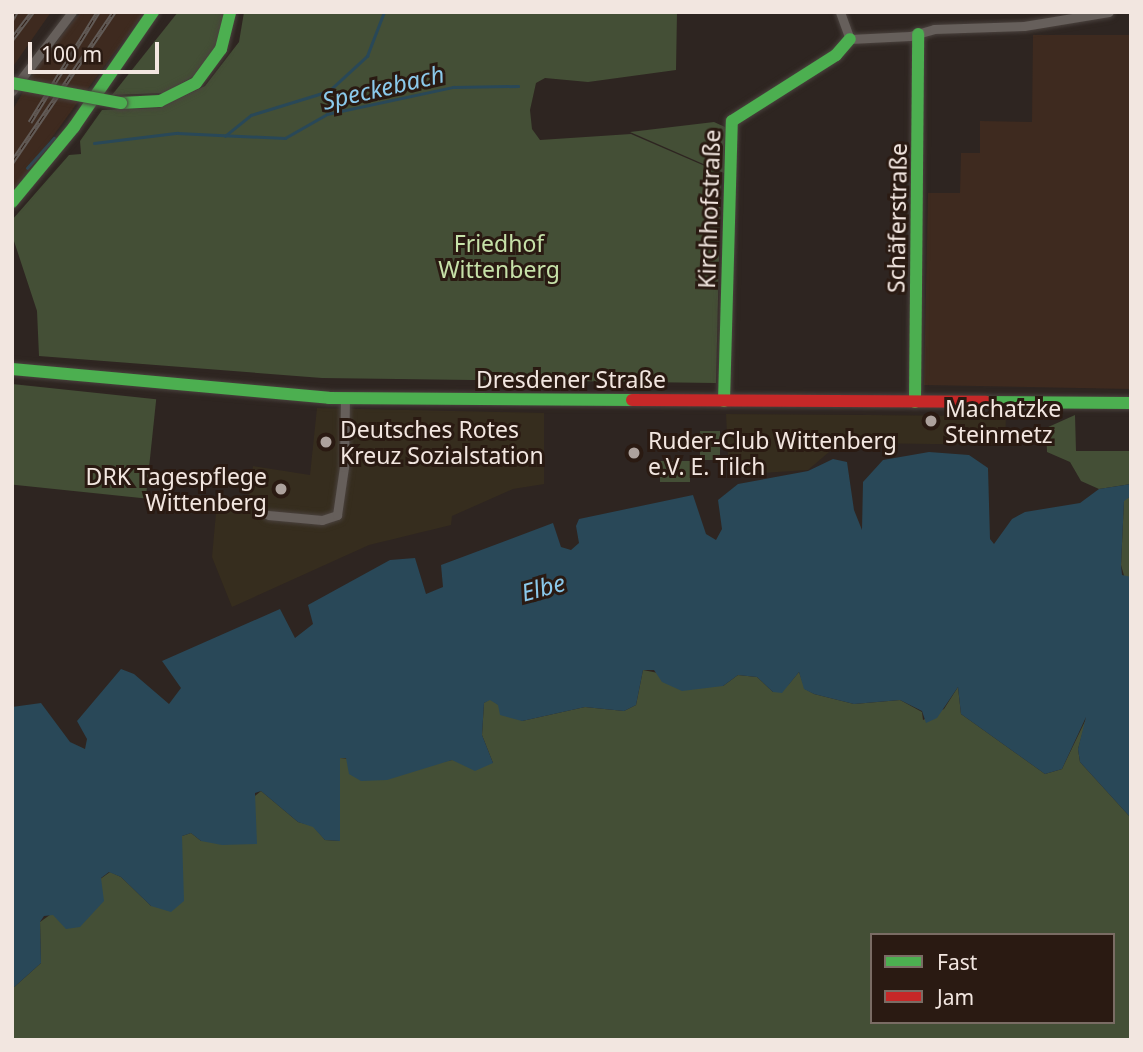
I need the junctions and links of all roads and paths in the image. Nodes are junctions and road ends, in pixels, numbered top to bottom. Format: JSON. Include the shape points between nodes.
{"nodes":[{"id":1,"x":72,"y":12,"type":"edge"},
{"id":2,"x":153,"y":12,"type":"edge"},
{"id":3,"x":230,"y":12,"type":"edge"},
{"id":4,"x":840,"y":12,"type":"edge"},
{"id":5,"x":1109,"y":12,"type":"edge"},
{"id":6,"x":847,"y":34,"type":"junction"},
{"id":7,"x":918,"y":34,"type":"junction"},
{"id":8,"x":12,"y":83,"type":"edge"},
{"id":9,"x":12,"y":91,"type":"edge"},
{"id":10,"x":12,"y":202,"type":"edge"},
{"id":11,"x":12,"y":369,"type":"edge"},
{"id":12,"x":345,"y":398,"type":"junction"},
{"id":13,"x":724,"y":401,"type":"junction"},
{"id":14,"x":915,"y":402,"type":"junction"},
{"id":15,"x":1131,"y":403,"type":"edge"},
{"id":16,"x":268,"y":515,"type":"dead end"}],
"edges":[{"from":1,"to":9,"type":"street"},
{"from":2,"to":10,"type":"main road","via":[[74,127]]},
{"from":3,"to":8,"type":"main road","bridge":true,"via":[[221,49],[196,82],[160,101],[121,103]]},
{"from":4,"to":6,"type":"street"},
{"from":5,"to":7,"type":"street","via":[[1024,26]]},
{"from":6,"to":7,"type":"street"},
{"from":6,"to":13,"type":"main road","name":"Kirchhofstraße","via":[[836,55],[732,121]]},
{"from":7,"to":14,"type":"main road","name":"Schäferstraße"},
{"from":11,"to":12,"type":"main road","name":"Dresdener Straße","via":[[245,393]]},
{"from":12,"to":13,"type":"main road","name":"Dresdener Straße"},
{"from":12,"to":16,"type":"street","via":[[344,467],[337,515],[322,520]]},
{"from":13,"to":14,"type":"main road","name":"Dresdener Straße"},
{"from":14,"to":15,"type":"main road","name":"Dresdener Straße"}]}
